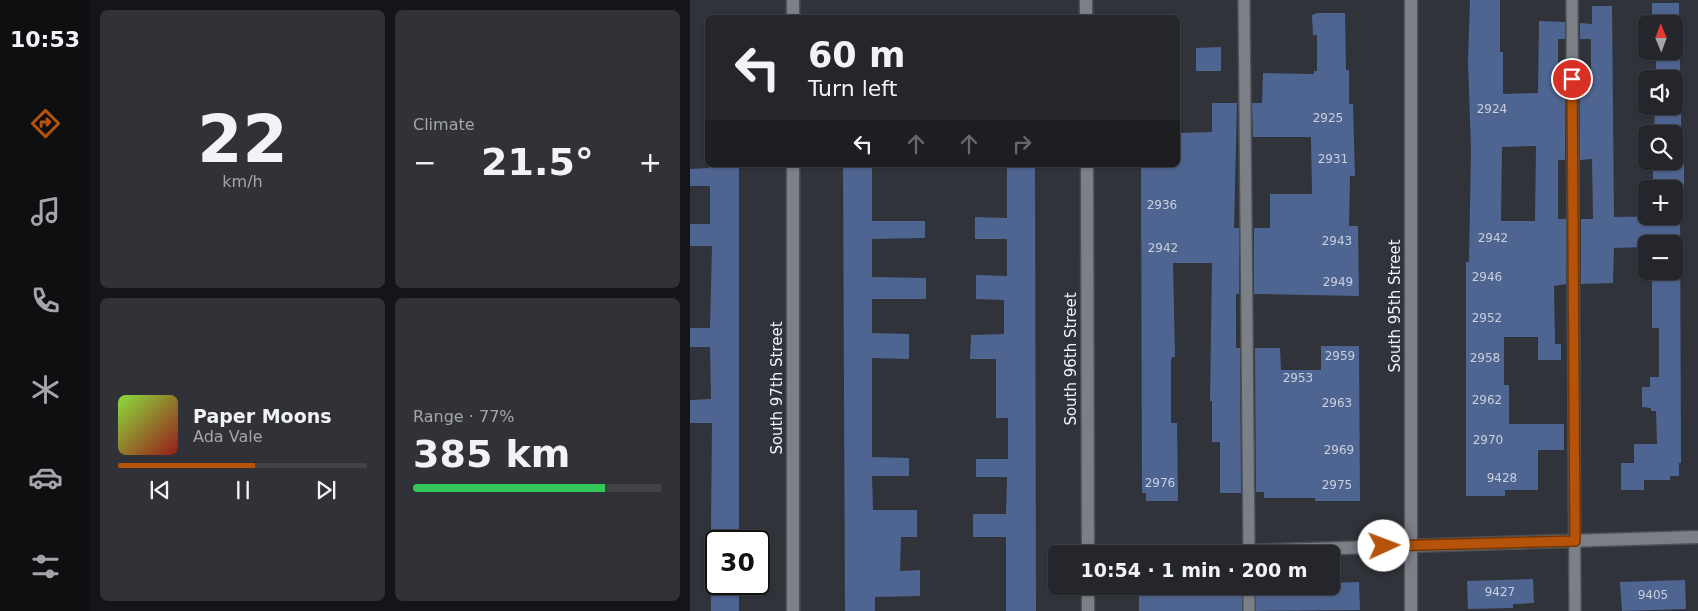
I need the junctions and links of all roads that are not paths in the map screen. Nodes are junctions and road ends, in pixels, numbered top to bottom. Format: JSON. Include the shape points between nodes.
{"nodes":[{"id":1,"x":793,"y":0,"type":"edge"},
{"id":2,"x":1086,"y":0,"type":"edge"},
{"id":3,"x":1244,"y":0,"type":"edge"},
{"id":4,"x":1411,"y":0,"type":"edge"},
{"id":5,"x":1572,"y":0,"type":"edge"},
{"id":6,"x":793,"y":15,"type":"edge"},
{"id":7,"x":1086,"y":15,"type":"edge"},
{"id":8,"x":793,"y":167,"type":"edge"},
{"id":9,"x":1087,"y":167,"type":"edge"},
{"id":10,"x":1698,"y":537,"type":"edge"},
{"id":11,"x":1575,"y":541,"type":"junction"},
{"id":12,"x":1088,"y":545,"type":"edge"},
{"id":13,"x":1249,"y":545,"type":"edge"},
{"id":14,"x":1411,"y":545,"type":"junction"},
{"id":15,"x":1340,"y":548,"type":"edge"},
{"id":16,"x":1088,"y":595,"type":"edge"},
{"id":17,"x":1249,"y":595,"type":"edge"},
{"id":18,"x":793,"y":611,"type":"edge"},
{"id":19,"x":1088,"y":611,"type":"edge"},
{"id":20,"x":1249,"y":611,"type":"edge"},
{"id":21,"x":1411,"y":611,"type":"edge"},
{"id":22,"x":1575,"y":611,"type":"edge"}],
"edges":[{"from":1,"to":6,"type":"street"},
{"from":2,"to":7,"type":"street"},
{"from":3,"to":13,"type":"lane"},
{"from":4,"to":14,"type":"street","name":"South 95th Street"},
{"from":5,"to":11,"type":"lane"},
{"from":8,"to":18,"type":"street","name":"South 97th Street"},
{"from":9,"to":12,"type":"street","name":"South 96th Street"},
{"from":10,"to":11,"type":"street"},
{"from":11,"to":14,"type":"street"},
{"from":11,"to":22,"type":"lane"},
{"from":14,"to":15,"type":"street"},
{"from":14,"to":21,"type":"street","name":"South 95th Street"},
{"from":16,"to":19,"type":"street"},
{"from":17,"to":20,"type":"lane"}]}
